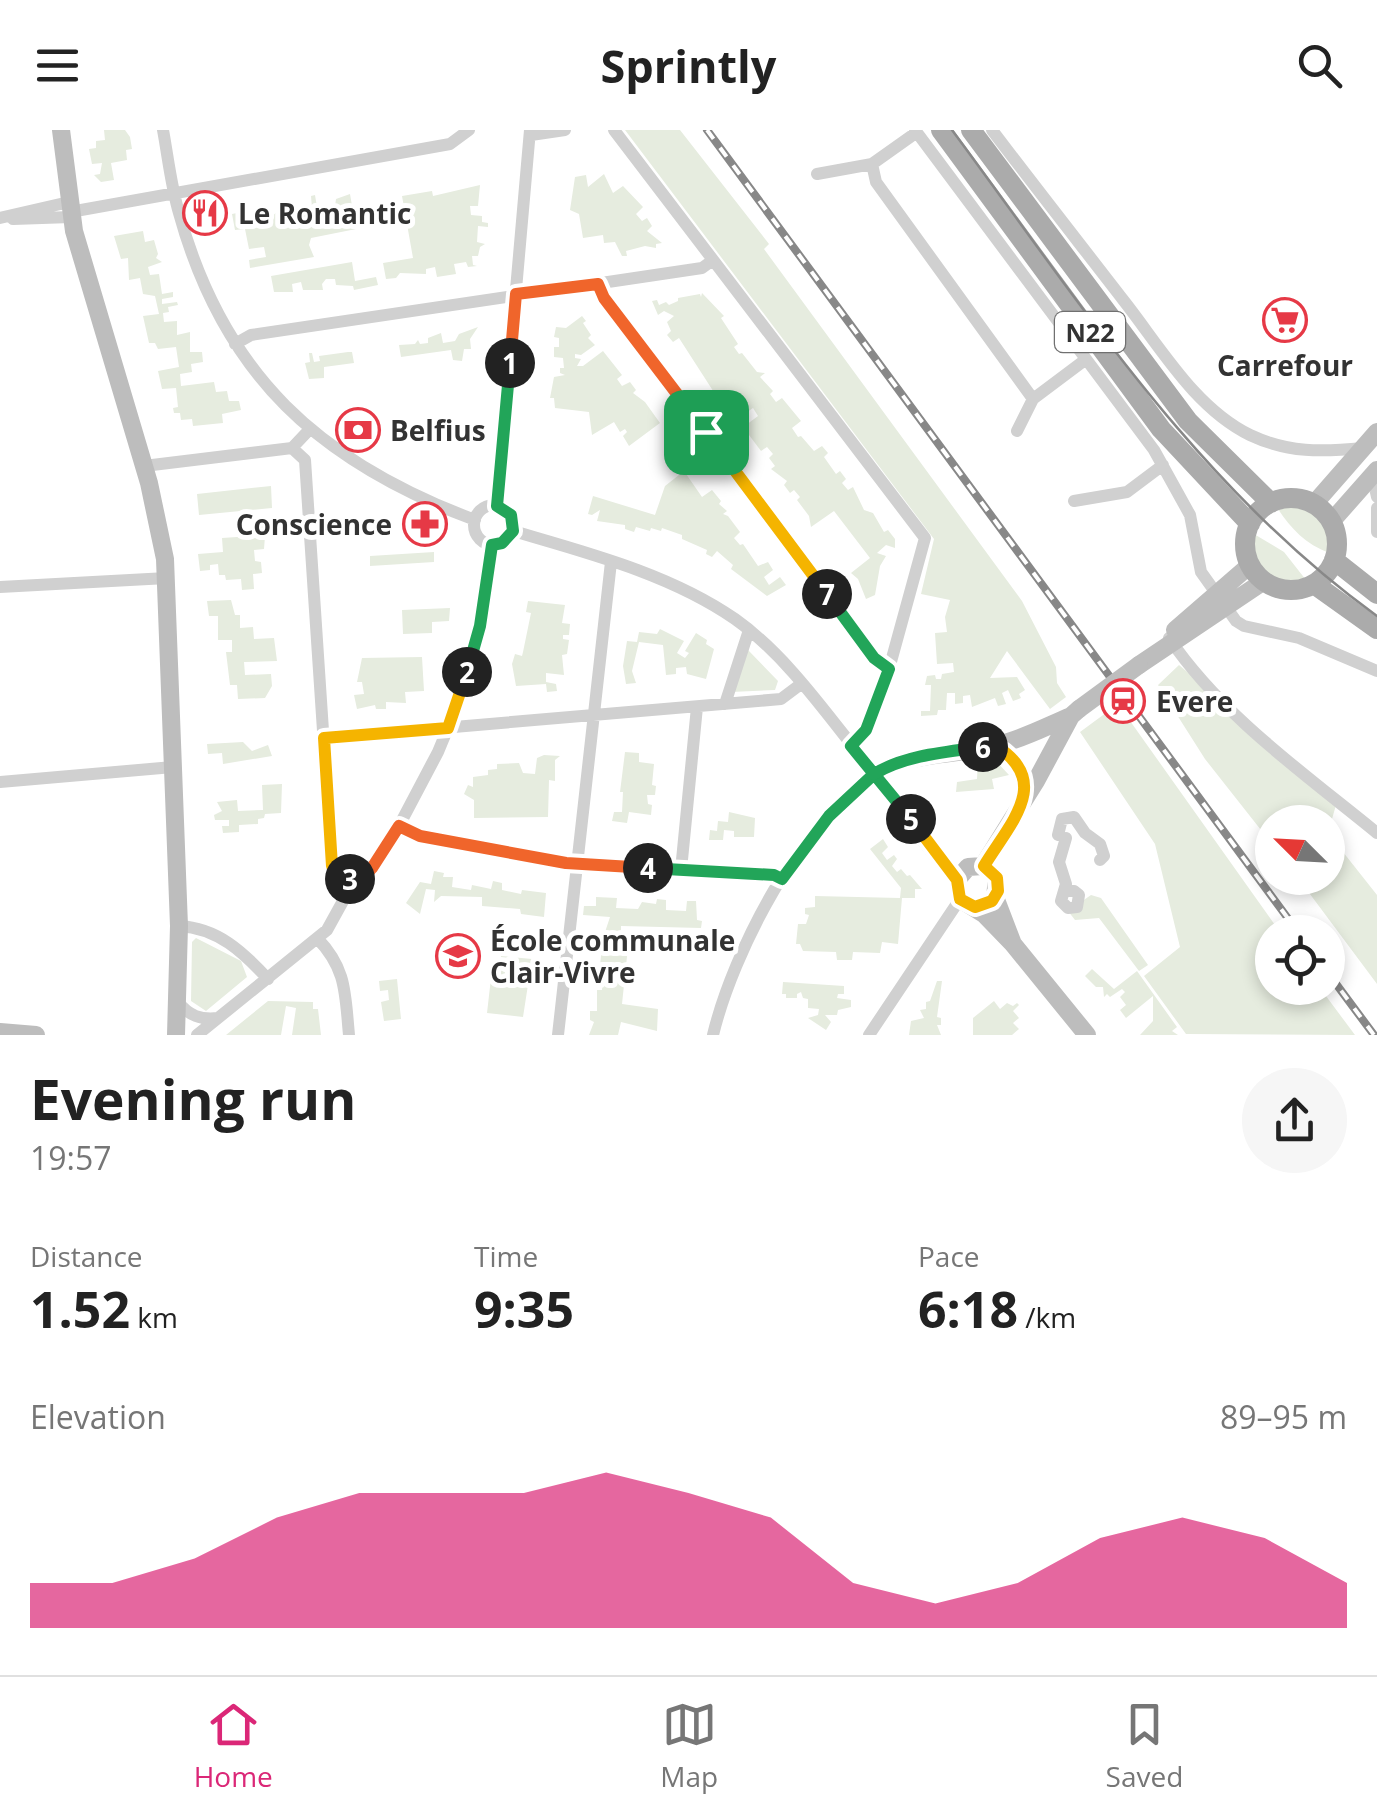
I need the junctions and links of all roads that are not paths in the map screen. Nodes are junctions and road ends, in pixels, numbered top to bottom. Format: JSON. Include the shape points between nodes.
{"nodes":[{"id":1,"x":61,"y":130,"type":"edge"},
{"id":2,"x":163,"y":130,"type":"edge"},
{"id":3,"x":469,"y":130,"type":"edge"},
{"id":4,"x":566,"y":130,"type":"edge"},
{"id":5,"x":614,"y":130,"type":"edge"},
{"id":6,"x":942,"y":130,"type":"edge"},
{"id":7,"x":971,"y":130,"type":"edge"},
{"id":8,"x":992,"y":130,"type":"edge"},
{"id":9,"x":916,"y":131,"type":"edge"},
{"id":10,"x":531,"y":132,"type":"edge"},
{"id":11,"x":872,"y":164,"type":"junction"},
{"id":12,"x":817,"y":174,"type":"dead end"},
{"id":13,"x":175,"y":194,"type":"junction"},
{"id":14,"x":70,"y":210,"type":"junction"},
{"id":15,"x":3,"y":218,"type":"edge"},
{"id":16,"x":713,"y":260,"type":"junction"},
{"id":17,"x":598,"y":284,"type":"junction"},
{"id":18,"x":516,"y":294,"type":"junction"},
{"id":19,"x":235,"y":344,"type":"junction"},
{"id":20,"x":1085,"y":360,"type":"junction"},
{"id":21,"x":1034,"y":399,"type":"junction"},
{"id":22,"x":308,"y":430,"type":"junction"},
{"id":23,"x":1017,"y":431,"type":"dead end"},
{"id":24,"x":1377,"y":432,"type":"edge"},
{"id":25,"x":322,"y":440,"type":"junction"},
{"id":26,"x":292,"y":448,"type":"junction"},
{"id":27,"x":1363,"y":448,"type":"junction"},
{"id":28,"x":305,"y":460,"type":"junction"},
{"id":29,"x":1163,"y":464,"type":"junction"},
{"id":30,"x":144,"y":466,"type":"junction"},
{"id":31,"x":1374,"y":482,"type":"edge"},
{"id":32,"x":1074,"y":502,"type":"dead end"},
{"id":33,"x":1270,"y":503,"type":"junction"},
{"id":34,"x":1314,"y":504,"type":"junction"},
{"id":35,"x":497,"y":506,"type":"junction"},
{"id":36,"x":1377,"y":508,"type":"edge"},
{"id":37,"x":475,"y":520,"type":"junction"},
{"id":38,"x":1332,"y":522,"type":"junction"},
{"id":39,"x":1250,"y":524,"type":"junction"},
{"id":40,"x":513,"y":531,"type":"junction"},
{"id":41,"x":1377,"y":532,"type":"edge"},
{"id":42,"x":492,"y":545,"type":"junction"},
{"id":43,"x":1334,"y":560,"type":"junction"},
{"id":44,"x":612,"y":562,"type":"junction"},
{"id":45,"x":1257,"y":573,"type":"junction"},
{"id":46,"x":167,"y":578,"type":"junction"},
{"id":47,"x":1314,"y":584,"type":"junction"},
{"id":48,"x":0,"y":587,"type":"edge"},
{"id":49,"x":1377,"y":594,"type":"edge"},
{"id":50,"x":1222,"y":601,"type":"junction"},
{"id":51,"x":1377,"y":629,"type":"edge"},
{"id":52,"x":748,"y":630,"type":"junction"},
{"id":53,"x":1170,"y":640,"type":"junction"},
{"id":54,"x":889,"y":669,"type":"junction"},
{"id":55,"x":1377,"y":671,"type":"edge"},
{"id":56,"x":801,"y":684,"type":"junction"},
{"id":57,"x":725,"y":704,"type":"junction"},
{"id":58,"x":696,"y":707,"type":"junction"},
{"id":59,"x":1075,"y":712,"type":"junction"},
{"id":60,"x":592,"y":716,"type":"junction"},
{"id":61,"x":448,"y":728,"type":"junction"},
{"id":62,"x":324,"y":738,"type":"junction"},
{"id":63,"x":851,"y":746,"type":"junction"},
{"id":64,"x":996,"y":746,"type":"junction"},
{"id":65,"x":173,"y":767,"type":"junction"},
{"id":66,"x":874,"y":774,"type":"junction"},
{"id":67,"x":0,"y":782,"type":"edge"},
{"id":68,"x":1027,"y":795,"type":"junction"},
{"id":69,"x":399,"y":826,"type":"junction"},
{"id":70,"x":1377,"y":833,"type":"edge"},
{"id":71,"x":1100,"y":860,"type":"dead end"},
{"id":72,"x":577,"y":864,"type":"junction"},
{"id":73,"x":984,"y":866,"type":"junction"},
{"id":74,"x":681,"y":870,"type":"junction"},
{"id":75,"x":782,"y":879,"type":"junction"},
{"id":76,"x":357,"y":884,"type":"junction"},
{"id":77,"x":964,"y":889,"type":"junction"},
{"id":78,"x":1065,"y":891,"type":"dead end"},
{"id":79,"x":996,"y":897,"type":"junction"},
{"id":80,"x":179,"y":926,"type":"junction"},
{"id":81,"x":318,"y":938,"type":"junction"},
{"id":82,"x":1013,"y":944,"type":"junction"},
{"id":83,"x":268,"y":979,"type":"junction"},
{"id":84,"x":178,"y":1002,"type":"junction"},
{"id":85,"x":221,"y":1017,"type":"junction"},
{"id":86,"x":0,"y":1032,"type":"edge"},
{"id":87,"x":36,"y":1035,"type":"edge"},
{"id":88,"x":176,"y":1035,"type":"edge"},
{"id":89,"x":198,"y":1035,"type":"edge"},
{"id":90,"x":216,"y":1035,"type":"edge"},
{"id":91,"x":349,"y":1035,"type":"edge"},
{"id":92,"x":558,"y":1035,"type":"edge"},
{"id":93,"x":714,"y":1035,"type":"edge"},
{"id":94,"x":869,"y":1035,"type":"edge"},
{"id":95,"x":1086,"y":1035,"type":"edge"}],
"edges":[{"from":1,"to":14,"type":"street"},
{"from":2,"to":13,"type":"street"},
{"from":3,"to":13,"type":"street","via":[[450,144]]},
{"from":4,"to":10,"type":"street"},
{"from":5,"to":16,"type":"street"},
{"from":6,"to":39,"type":"main road","number":"N22","via":[[1161,429]]},
{"from":7,"to":33,"type":"main road","number":"N22","via":[[1188,421]]},
{"from":8,"to":27,"type":"street","via":[[1200,396],[1272,444],[1306,452]]},
{"from":9,"to":11,"type":"street"},
{"from":9,"to":20,"type":"street"},
{"from":10,"to":18,"type":"street"},
{"from":11,"to":12,"type":"street"},
{"from":11,"to":21,"type":"street","via":[[876,182]]},
{"from":13,"to":14,"type":"street"},
{"from":13,"to":19,"type":"street","via":[[212,304]]},
{"from":14,"to":15,"type":"street"},
{"from":14,"to":30,"type":"street"},
{"from":16,"to":17,"type":"street","via":[[702,268]]},
{"from":16,"to":54,"type":"street","via":[[924,538]]},
{"from":17,"to":18,"type":"street"},
{"from":17,"to":54,"type":"street","via":[[863,643]]},
{"from":18,"to":19,"type":"street","via":[[252,335]]},
{"from":18,"to":35,"type":"street"},
{"from":19,"to":22,"type":"street"},
{"from":20,"to":21,"type":"street"},
{"from":20,"to":29,"type":"street"},
{"from":21,"to":23,"type":"street"},
{"from":22,"to":25,"type":"street"},
{"from":22,"to":26,"type":"street"},
{"from":24,"to":27,"type":"street"},
{"from":25,"to":28,"type":"street"},
{"from":25,"to":37,"type":"street","via":[[405,492]]},
{"from":26,"to":28,"type":"street"},
{"from":26,"to":30,"type":"street"},
{"from":27,"to":34,"type":"street"},
{"from":28,"to":62,"type":"street"},
{"from":29,"to":32,"type":"street","via":[[1127,492]]},
{"from":29,"to":50,"type":"street","via":[[1190,515],[1202,572]]},
{"from":30,"to":46,"type":"street"},
{"from":31,"to":38,"type":"street"},
{"from":33,"to":34,"type":"main road","via":[[1292,498]]},
{"from":33,"to":39,"type":"main road"},
{"from":34,"to":38,"type":"main road"},
{"from":35,"to":37,"type":"street","via":[[481,510]]},
{"from":35,"to":40,"type":"street","via":[[511,515]]},
{"from":36,"to":41,"type":"street"},
{"from":37,"to":42,"type":"street","via":[[478,536]]},
{"from":38,"to":43,"type":"main road"},
{"from":39,"to":45,"type":"main road","via":[[1245,545]]},
{"from":40,"to":42,"type":"street"},
{"from":40,"to":44,"type":"street"},
{"from":42,"to":61,"type":"street","via":[[480,626]]},
{"from":43,"to":47,"type":"main road"},
{"from":43,"to":49,"type":"main road"},
{"from":44,"to":52,"type":"street","via":[[674,584]]},
{"from":44,"to":60,"type":"street"},
{"from":45,"to":47,"type":"main road","via":[[1288,590]]},
{"from":45,"to":50,"type":"street"},
{"from":46,"to":48,"type":"street"},
{"from":46,"to":65,"type":"street"},
{"from":47,"to":51,"type":"main road"},
{"from":50,"to":53,"type":"street"},
{"from":50,"to":55,"type":"street","via":[[1244,626],[1299,638]]},
{"from":52,"to":56,"type":"street"},
{"from":52,"to":57,"type":"street"},
{"from":53,"to":59,"type":"street","bridge":true},
{"from":53,"to":70,"type":"street","via":[[1190,670],[1243,720]]},
{"from":54,"to":63,"type":"street","via":[[866,730]]},
{"from":56,"to":57,"type":"street","via":[[781,699]]},
{"from":56,"to":63,"type":"street"},
{"from":57,"to":58,"type":"street"},
{"from":58,"to":60,"type":"street"},
{"from":58,"to":74,"type":"street"},
{"from":59,"to":64,"type":"street"},
{"from":59,"to":68,"type":"street"},
{"from":60,"to":61,"type":"street"},
{"from":60,"to":72,"type":"street"},
{"from":61,"to":62,"type":"street"},
{"from":61,"to":69,"type":"street"},
{"from":62,"to":76,"type":"street","via":[[332,866]]},
{"from":63,"to":66,"type":"street"},
{"from":64,"to":66,"type":"street","via":[[913,759]]},
{"from":64,"to":68,"type":"street","via":[[1012,755]]},
{"from":65,"to":67,"type":"street"},
{"from":65,"to":80,"type":"street"},
{"from":66,"to":75,"type":"street","via":[[829,816]]},
{"from":66,"to":77,"type":"street"},
{"from":68,"to":73,"type":"street"},
{"from":69,"to":72,"type":"street","via":[[420,836]]},
{"from":69,"to":76,"type":"street"},
{"from":71,"to":78,"type":"street","via":[[1100,844],[1074,817],[1062,819]]},
{"from":72,"to":74,"type":"street"},
{"from":72,"to":92,"type":"street"},
{"from":73,"to":77,"type":"street","via":[[972,865]]},
{"from":73,"to":79,"type":"street","via":[[997,878]]},
{"from":74,"to":75,"type":"street"},
{"from":75,"to":93,"type":"street","via":[[728,985]]},
{"from":76,"to":81,"type":"street"},
{"from":77,"to":79,"type":"street","via":[[984,906]]},
{"from":77,"to":82,"type":"street"},
{"from":77,"to":94,"type":"street"},
{"from":79,"to":82,"type":"street"},
{"from":80,"to":83,"type":"street","via":[[235,946]]},
{"from":80,"to":84,"type":"street"},
{"from":81,"to":83,"type":"street"},
{"from":81,"to":91,"type":"street","via":[[343,974]]},
{"from":82,"to":95,"type":"street"},
{"from":83,"to":85,"type":"street"},
{"from":84,"to":85,"type":"street","via":[[203,1020]]},
{"from":84,"to":88,"type":"street"},
{"from":85,"to":89,"type":"street"},
{"from":85,"to":90,"type":"street"},
{"from":86,"to":87,"type":"street"}]}
